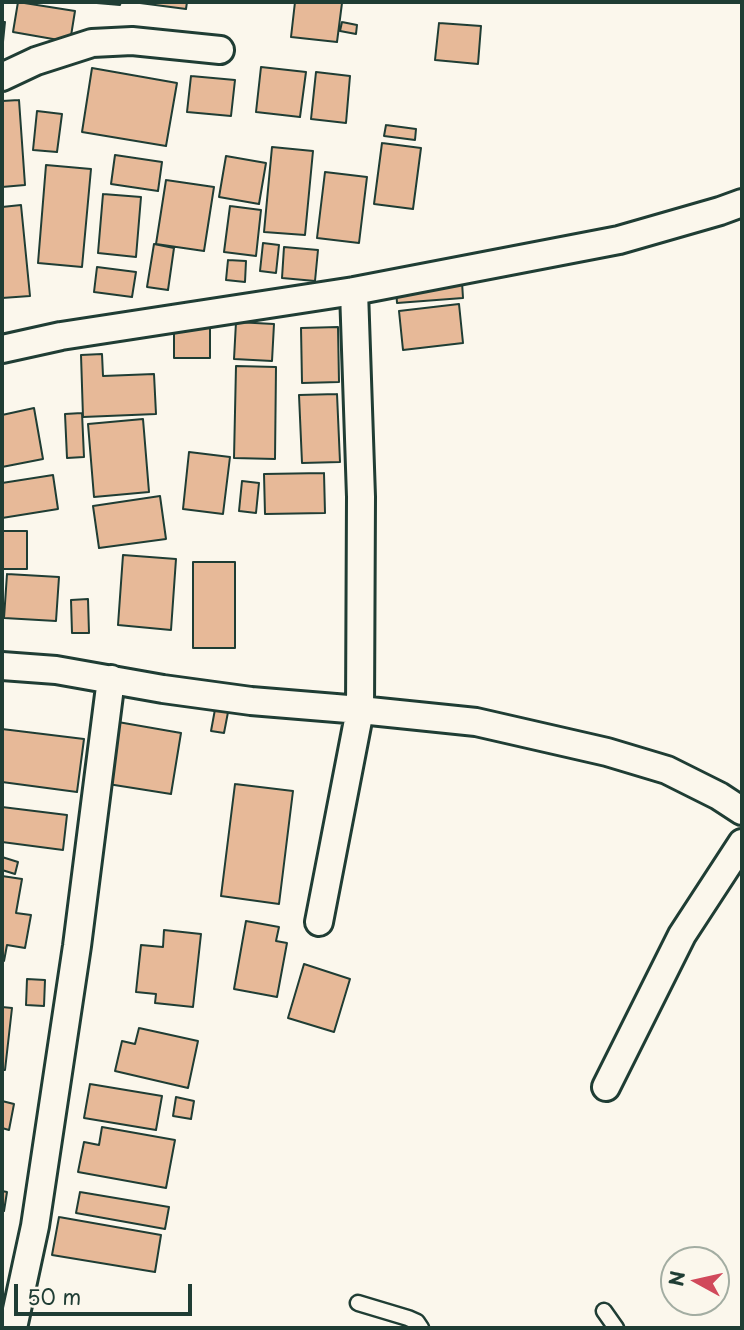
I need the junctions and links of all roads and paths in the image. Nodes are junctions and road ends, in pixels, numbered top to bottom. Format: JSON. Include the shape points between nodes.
{"nodes":[{"id":1,"x":220,"y":50,"type":"dead end"},
{"id":2,"x":2,"y":78,"type":"edge"},
{"id":3,"x":742,"y":203,"type":"edge"},
{"id":4,"x":354,"y":291,"type":"junction"},
{"id":5,"x":2,"y":349,"type":"edge"},
{"id":6,"x":2,"y":666,"type":"edge"},
{"id":7,"x":111,"y":679,"type":"junction"},
{"id":8,"x":360,"y":710,"type":"junction"},
{"id":9,"x":742,"y":811,"type":"edge"},
{"id":10,"x":742,"y":843,"type":"edge"},
{"id":11,"x":319,"y":922,"type":"dead end"},
{"id":12,"x":606,"y":1087,"type":"dead end"},
{"id":13,"x":358,"y":1303,"type":"dead end"},
{"id":14,"x":604,"y":1311,"type":"dead end"},
{"id":15,"x":13,"y":1328,"type":"edge"},
{"id":16,"x":421,"y":1328,"type":"edge"},
{"id":17,"x":616,"y":1328,"type":"edge"}],
"edges":[{"from":1,"to":2,"type":"street","via":[[132,41],[92,43],[36,61]]},
{"from":3,"to":4,"type":"street","via":[[619,240]]},
{"from":4,"to":5,"type":"street"},
{"from":4,"to":8,"type":"street","via":[[361,497]]},
{"from":6,"to":7,"type":"street"},
{"from":7,"to":8,"type":"street","via":[[251,701]]},
{"from":7,"to":15,"type":"street","via":[[35,1226]]},
{"from":8,"to":9,"type":"street","via":[[476,722],[607,752],[667,770]]},
{"from":8,"to":11,"type":"street"},
{"from":10,"to":12,"type":"street","via":[[682,935]]},
{"from":13,"to":16,"type":"lane","via":[[408,1318]]},
{"from":14,"to":17,"type":"lane"}]}
